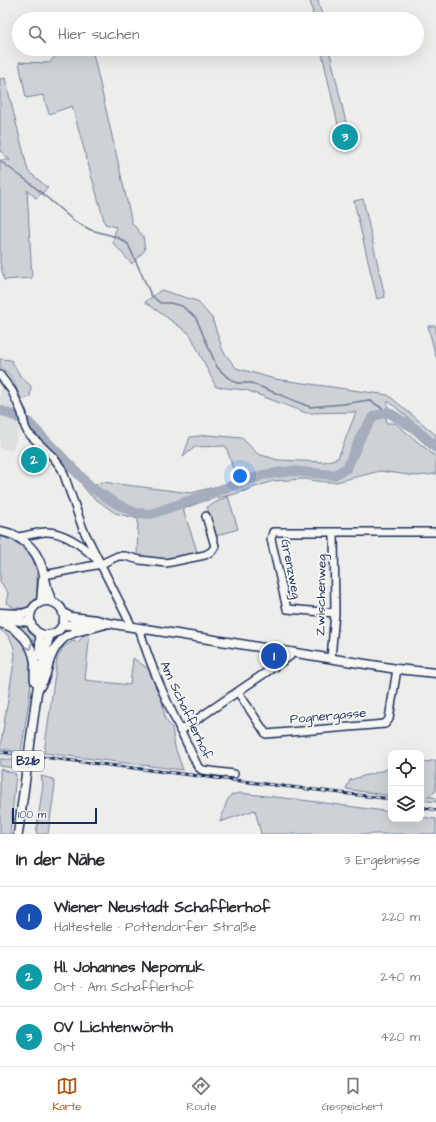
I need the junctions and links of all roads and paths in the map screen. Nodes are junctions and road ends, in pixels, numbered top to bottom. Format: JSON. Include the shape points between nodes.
{"nodes":[{"id":1,"x":0,"y":375,"type":"edge"},
{"id":2,"x":206,"y":516,"type":"dead end"},
{"id":3,"x":0,"y":531,"type":"edge"},
{"id":4,"x":334,"y":532,"type":"junction"},
{"id":5,"x":436,"y":532,"type":"edge"},
{"id":6,"x":20,"y":538,"type":"junction"},
{"id":7,"x":101,"y":564,"type":"junction"},
{"id":8,"x":44,"y":575,"type":"junction"},
{"id":9,"x":41,"y":602,"type":"junction"},
{"id":10,"x":52,"y":602,"type":"junction"},
{"id":11,"x":32,"y":611,"type":"junction"},
{"id":12,"x":0,"y":613,"type":"edge"},
{"id":13,"x":63,"y":613,"type":"junction"},
{"id":14,"x":336,"y":613,"type":"junction"},
{"id":15,"x":0,"y":619,"type":"edge"},
{"id":16,"x":30,"y":622,"type":"junction"},
{"id":17,"x":0,"y":623,"type":"edge"},
{"id":18,"x":108,"y":623,"type":"junction"},
{"id":19,"x":63,"y":624,"type":"junction"},
{"id":20,"x":135,"y":628,"type":"junction"},
{"id":21,"x":40,"y":634,"type":"junction"},
{"id":22,"x":50,"y":635,"type":"junction"},
{"id":23,"x":291,"y":652,"type":"junction"},
{"id":24,"x":331,"y":658,"type":"junction"},
{"id":25,"x":397,"y":669,"type":"junction"},
{"id":26,"x":40,"y":670,"type":"junction"},
{"id":27,"x":436,"y":673,"type":"edge"},
{"id":28,"x":38,"y":688,"type":"junction"},
{"id":29,"x":238,"y":692,"type":"junction"},
{"id":30,"x":180,"y":730,"type":"junction"},
{"id":31,"x":234,"y":774,"type":"dead end"},
{"id":32,"x":18,"y":834,"type":"edge"}],
"edges":[{"from":1,"to":7,"type":"street","name":"Am Schafflerhof","via":[[12,391],[28,433],[62,469],[83,529]]},
{"from":2,"to":7,"type":"street","via":[[215,546],[205,555],[166,563],[118,556]]},
{"from":3,"to":6,"type":"main road"},
{"from":4,"to":5,"type":"street"},
{"from":4,"to":14,"type":"street","name":"Zwischenweg"},
{"from":4,"to":14,"type":"street","name":"Grenzweg","via":[[273,532],[271,539],[287,609]]},
{"from":6,"to":7,"type":"street","via":[[46,532],[62,536],[78,544]]},
{"from":6,"to":8,"type":"main road","via":[[37,555]]},
{"from":7,"to":8,"type":"street"},
{"from":7,"to":20,"type":"street","name":"Am Schafflerhof"},
{"from":8,"to":9,"type":"main road"},
{"from":8,"to":10,"type":"main road"},
{"from":9,"to":10,"type":"main road"},
{"from":9,"to":11,"type":"main road"},
{"from":10,"to":13,"type":"main road","via":[[57,604]]},
{"from":11,"to":12,"type":"main road","via":[[22,614]]},
{"from":11,"to":16,"type":"main road"},
{"from":13,"to":18,"type":"main road","via":[[71,617]]},
{"from":13,"to":19,"type":"main road"},
{"from":14,"to":24,"type":"street","name":"Zwischenweg"},
{"from":15,"to":16,"type":"main road"},
{"from":16,"to":21,"type":"main road"},
{"from":17,"to":28,"type":"main road","one_way":true,"via":[[15,629],[28,644],[33,656]]},
{"from":18,"to":19,"type":"main road"},
{"from":18,"to":20,"type":"main road"},
{"from":18,"to":28,"type":"main road","via":[[95,628],[81,629],[61,639],[53,650],[45,680]]},
{"from":19,"to":22,"type":"main road","via":[[58,632]]},
{"from":20,"to":23,"type":"main road"},
{"from":20,"to":30,"type":"street","name":"Am Schafflerhof","via":[[142,638]]},
{"from":21,"to":22,"type":"main road"},
{"from":21,"to":26,"type":"main road","number":"B21b"},
{"from":22,"to":26,"type":"main road","number":"B21b"},
{"from":23,"to":24,"type":"main road"},
{"from":23,"to":29,"type":"street","via":[[290,656]]},
{"from":24,"to":25,"type":"main road"},
{"from":25,"to":27,"type":"main road"},
{"from":25,"to":29,"type":"street","name":"Pognergasse","via":[[389,719],[385,724],[266,734]]},
{"from":26,"to":28,"type":"main road","number":"B21b"},
{"from":28,"to":32,"type":"main road","number":"B21b"},
{"from":29,"to":30,"type":"street"},
{"from":30,"to":31,"type":"street","name":"Am Schafflerhof","via":[[198,767],[202,770]]}]}
